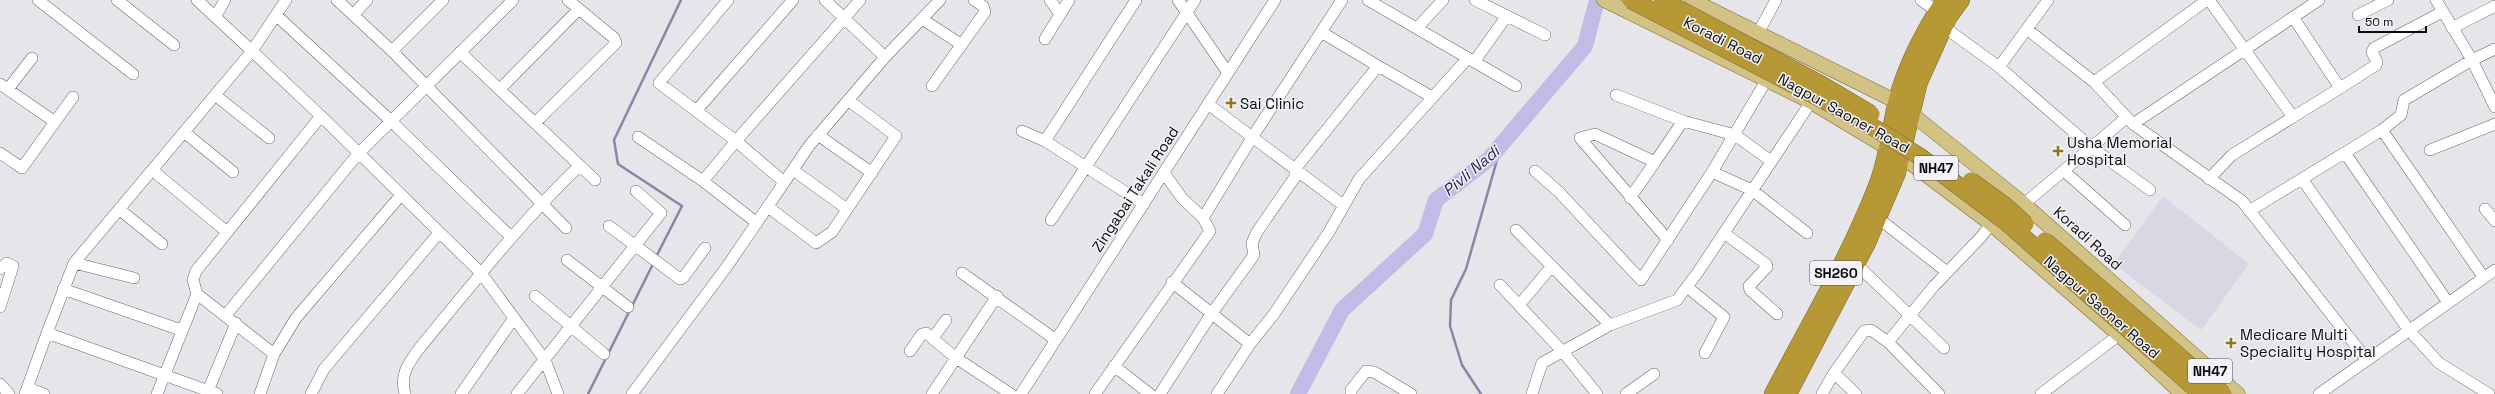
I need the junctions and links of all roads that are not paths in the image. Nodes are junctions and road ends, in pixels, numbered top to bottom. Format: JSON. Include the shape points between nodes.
{"nodes":[{"id":1,"x":38,"y":0,"type":"edge"},
{"id":2,"x":117,"y":0,"type":"edge"},
{"id":3,"x":197,"y":0,"type":"edge"},
{"id":4,"x":225,"y":0,"type":"edge"},
{"id":5,"x":286,"y":0,"type":"edge"},
{"id":6,"x":337,"y":0,"type":"edge"},
{"id":7,"x":367,"y":0,"type":"edge"},
{"id":8,"x":443,"y":0,"type":"edge"},
{"id":9,"x":513,"y":0,"type":"edge"},
{"id":10,"x":568,"y":0,"type":"edge"},
{"id":11,"x":728,"y":0,"type":"edge"},
{"id":12,"x":793,"y":0,"type":"edge"},
{"id":13,"x":825,"y":0,"type":"edge"},
{"id":14,"x":860,"y":0,"type":"edge"},
{"id":15,"x":974,"y":0,"type":"edge"},
{"id":16,"x":1050,"y":0,"type":"edge"},
{"id":17,"x":1069,"y":0,"type":"edge"},
{"id":18,"x":1136,"y":0,"type":"edge"},
{"id":19,"x":1178,"y":0,"type":"edge"},
{"id":20,"x":1196,"y":0,"type":"edge"},
{"id":21,"x":1275,"y":0,"type":"edge"},
{"id":22,"x":1342,"y":0,"type":"edge"},
{"id":23,"x":1368,"y":0,"type":"edge"},
{"id":24,"x":1443,"y":0,"type":"edge"},
{"id":25,"x":1475,"y":0,"type":"edge"},
{"id":26,"x":1604,"y":0,"type":"edge"},
{"id":27,"x":1662,"y":0,"type":"edge"},
{"id":28,"x":1670,"y":0,"type":"edge"},
{"id":29,"x":1692,"y":0,"type":"edge"},
{"id":30,"x":1776,"y":0,"type":"edge"},
{"id":31,"x":1921,"y":0,"type":"edge"},
{"id":32,"x":1961,"y":0,"type":"edge"},
{"id":33,"x":2048,"y":0,"type":"edge"},
{"id":34,"x":2208,"y":0,"type":"edge"},
{"id":35,"x":2319,"y":0,"type":"edge"},
{"id":36,"x":2388,"y":0,"type":"edge"},
{"id":37,"x":2436,"y":0,"type":"edge"},
{"id":38,"x":936,"y":1,"type":"edge"},
{"id":39,"x":1713,"y":5,"type":"edge"},
{"id":40,"x":1630,"y":6,"type":"edge"},
{"id":41,"x":2495,"y":6,"type":"edge"},
{"id":42,"x":578,"y":9,"type":"junction"},
{"id":43,"x":2442,"y":12,"type":"junction"},
{"id":44,"x":1187,"y":13,"type":"junction"},
{"id":45,"x":1060,"y":14,"type":"junction"},
{"id":46,"x":1943,"y":14,"type":"edge"},
{"id":47,"x":276,"y":15,"type":"junction"},
{"id":48,"x":353,"y":15,"type":"junction"},
{"id":49,"x":2358,"y":15,"type":"dead end"},
{"id":50,"x":844,"y":16,"type":"junction"},
{"id":51,"x":215,"y":17,"type":"junction"},
{"id":52,"x":1506,"y":17,"type":"junction"},
{"id":53,"x":2293,"y":17,"type":"junction"},
{"id":54,"x":922,"y":19,"type":"junction"},
{"id":55,"x":1660,"y":26,"type":"junction"},
{"id":56,"x":1417,"y":28,"type":"junction"},
{"id":57,"x":2452,"y":28,"type":"junction"},
{"id":58,"x":2028,"y":30,"type":"junction"},
{"id":59,"x":1321,"y":32,"type":"junction"},
{"id":60,"x":1758,"y":33,"type":"junction"},
{"id":61,"x":1545,"y":35,"type":"dead end"},
{"id":62,"x":1044,"y":39,"type":"dead end"},
{"id":63,"x":174,"y":45,"type":"dead end"},
{"id":64,"x":962,"y":45,"type":"junction"},
{"id":65,"x":2244,"y":49,"type":"junction"},
{"id":66,"x":2495,"y":49,"type":"edge"},
{"id":67,"x":252,"y":51,"type":"junction"},
{"id":68,"x":392,"y":51,"type":"junction"},
{"id":69,"x":460,"y":52,"type":"junction"},
{"id":70,"x":885,"y":57,"type":"junction"},
{"id":71,"x":32,"y":58,"type":"dead end"},
{"id":72,"x":1471,"y":60,"type":"junction"},
{"id":73,"x":2472,"y":60,"type":"junction"},
{"id":74,"x":1378,"y":66,"type":"junction"},
{"id":75,"x":1999,"y":67,"type":"junction"},
{"id":76,"x":1228,"y":73,"type":"junction"},
{"id":77,"x":133,"y":74,"type":"dead end"},
{"id":78,"x":1766,"y":82,"type":"junction"},
{"id":79,"x":2094,"y":82,"type":"junction"},
{"id":80,"x":932,"y":86,"type":"dead end"},
{"id":81,"x":1516,"y":86,"type":"dead end"},
{"id":82,"x":4,"y":87,"type":"edge"},
{"id":83,"x":425,"y":87,"type":"junction"},
{"id":84,"x":2340,"y":88,"type":"junction"},
{"id":85,"x":500,"y":89,"type":"junction"},
{"id":86,"x":1879,"y":93,"type":"junction"},
{"id":87,"x":215,"y":95,"type":"junction"},
{"id":88,"x":1616,"y":96,"type":"dead end"},
{"id":89,"x":73,"y":97,"type":"dead end"},
{"id":90,"x":1432,"y":97,"type":"junction"},
{"id":91,"x":848,"y":100,"type":"junction"},
{"id":92,"x":1811,"y":102,"type":"junction"},
{"id":93,"x":1896,"y":102,"type":"junction"},
{"id":94,"x":1208,"y":104,"type":"junction"},
{"id":95,"x":2495,"y":107,"type":"edge"},
{"id":96,"x":696,"y":111,"type":"junction"},
{"id":97,"x":1911,"y":113,"type":"junction"},
{"id":98,"x":321,"y":116,"type":"junction"},
{"id":99,"x":2293,"y":117,"type":"junction"},
{"id":100,"x":391,"y":121,"type":"junction"},
{"id":101,"x":1683,"y":121,"type":"junction"},
{"id":102,"x":2129,"y":121,"type":"junction"},
{"id":103,"x":55,"y":122,"type":"junction"},
{"id":104,"x":536,"y":122,"type":"junction"},
{"id":105,"x":2495,"y":124,"type":"edge"},
{"id":106,"x":2382,"y":130,"type":"junction"},
{"id":107,"x":1022,"y":131,"type":"dead end"},
{"id":108,"x":184,"y":132,"type":"junction"},
{"id":109,"x":1864,"y":134,"type":"junction"},
{"id":110,"x":818,"y":135,"type":"junction"},
{"id":111,"x":1253,"y":136,"type":"junction"},
{"id":112,"x":1735,"y":136,"type":"junction"},
{"id":113,"x":638,"y":137,"type":"dead end"},
{"id":114,"x":269,"y":138,"type":"dead end"},
{"id":115,"x":736,"y":141,"type":"junction"},
{"id":116,"x":1045,"y":141,"type":"junction"},
{"id":117,"x":2091,"y":147,"type":"junction"},
{"id":118,"x":2430,"y":150,"type":"dead end"},
{"id":119,"x":1895,"y":152,"type":"junction"},
{"id":120,"x":0,"y":153,"type":"edge"},
{"id":121,"x":2345,"y":153,"type":"junction"},
{"id":122,"x":358,"y":154,"type":"junction"},
{"id":123,"x":1771,"y":161,"type":"junction"},
{"id":124,"x":1655,"y":162,"type":"junction"},
{"id":125,"x":579,"y":166,"type":"junction"},
{"id":126,"x":1086,"y":167,"type":"junction"},
{"id":127,"x":1295,"y":169,"type":"junction"},
{"id":128,"x":152,"y":170,"type":"junction"},
{"id":129,"x":793,"y":170,"type":"junction"},
{"id":130,"x":1535,"y":171,"type":"dead end"},
{"id":131,"x":2064,"y":171,"type":"junction"},
{"id":132,"x":233,"y":172,"type":"dead end"},
{"id":133,"x":1712,"y":172,"type":"junction"},
{"id":134,"x":872,"y":173,"type":"junction"},
{"id":135,"x":1164,"y":173,"type":"junction"},
{"id":136,"x":2209,"y":179,"type":"junction"},
{"id":137,"x":2302,"y":179,"type":"junction"},
{"id":138,"x":595,"y":180,"type":"dead end"},
{"id":139,"x":703,"y":181,"type":"junction"},
{"id":140,"x":784,"y":182,"type":"junction"},
{"id":141,"x":1752,"y":190,"type":"junction"},
{"id":142,"x":2150,"y":190,"type":"dead end"},
{"id":143,"x":636,"y":191,"type":"dead end"},
{"id":144,"x":400,"y":195,"type":"junction"},
{"id":145,"x":1630,"y":198,"type":"junction"},
{"id":146,"x":542,"y":202,"type":"junction"},
{"id":147,"x":1144,"y":204,"type":"junction"},
{"id":148,"x":1343,"y":205,"type":"junction"},
{"id":149,"x":768,"y":207,"type":"junction"},
{"id":150,"x":2028,"y":208,"type":"junction"},
{"id":151,"x":119,"y":209,"type":"junction"},
{"id":152,"x":2485,"y":209,"type":"dead end"},
{"id":153,"x":847,"y":210,"type":"junction"},
{"id":154,"x":2249,"y":211,"type":"junction"},
{"id":155,"x":1203,"y":218,"type":"junction"},
{"id":156,"x":1878,"y":218,"type":"junction"},
{"id":157,"x":1051,"y":220,"type":"dead end"},
{"id":158,"x":2495,"y":221,"type":"edge"},
{"id":159,"x":757,"y":223,"type":"junction"},
{"id":160,"x":1991,"y":224,"type":"junction"},
{"id":161,"x":2125,"y":225,"type":"dead end"},
{"id":162,"x":609,"y":226,"type":"dead end"},
{"id":163,"x":566,"y":228,"type":"dead end"},
{"id":164,"x":1516,"y":230,"type":"dead end"},
{"id":165,"x":227,"y":232,"type":"junction"},
{"id":166,"x":439,"y":233,"type":"junction"},
{"id":167,"x":1724,"y":233,"type":"junction"},
{"id":168,"x":1807,"y":233,"type":"dead end"},
{"id":169,"x":511,"y":237,"type":"junction"},
{"id":170,"x":1668,"y":240,"type":"junction"},
{"id":171,"x":2013,"y":243,"type":"junction"},
{"id":172,"x":162,"y":244,"type":"dead end"},
{"id":173,"x":635,"y":247,"type":"junction"},
{"id":174,"x":705,"y":248,"type":"dead end"},
{"id":175,"x":567,"y":260,"type":"dead end"},
{"id":176,"x":74,"y":263,"type":"junction"},
{"id":177,"x":1856,"y":264,"type":"junction"},
{"id":178,"x":1552,"y":266,"type":"junction"},
{"id":179,"x":0,"y":269,"type":"edge"},
{"id":180,"x":2495,"y":270,"type":"edge"},
{"id":181,"x":1947,"y":272,"type":"junction"},
{"id":182,"x":481,"y":273,"type":"junction"},
{"id":183,"x":962,"y":273,"type":"dead end"},
{"id":184,"x":134,"y":278,"type":"dead end"},
{"id":185,"x":2484,"y":278,"type":"junction"},
{"id":186,"x":1172,"y":282,"type":"junction"},
{"id":187,"x":1500,"y":285,"type":"dead end"},
{"id":188,"x":1687,"y":287,"type":"junction"},
{"id":189,"x":602,"y":288,"type":"junction"},
{"id":190,"x":63,"y":290,"type":"junction"},
{"id":191,"x":197,"y":294,"type":"junction"},
{"id":192,"x":535,"y":296,"type":"dead end"},
{"id":193,"x":997,"y":296,"type":"junction"},
{"id":194,"x":2448,"y":301,"type":"junction"},
{"id":195,"x":1520,"y":304,"type":"junction"},
{"id":196,"x":0,"y":307,"type":"edge"},
{"id":197,"x":628,"y":307,"type":"dead end"},
{"id":198,"x":1212,"y":314,"type":"junction"},
{"id":199,"x":1777,"y":314,"type":"dead end"},
{"id":200,"x":226,"y":315,"type":"junction"},
{"id":201,"x":1910,"y":315,"type":"junction"},
{"id":202,"x":514,"y":318,"type":"junction"},
{"id":203,"x":946,"y":320,"type":"dead end"},
{"id":204,"x":236,"y":323,"type":"junction"},
{"id":205,"x":1610,"y":325,"type":"junction"},
{"id":206,"x":572,"y":327,"type":"junction"},
{"id":207,"x":2408,"y":329,"type":"junction"},
{"id":208,"x":182,"y":330,"type":"junction"},
{"id":209,"x":47,"y":333,"type":"junction"},
{"id":210,"x":2119,"y":335,"type":"junction"},
{"id":211,"x":933,"y":338,"type":"junction"},
{"id":212,"x":1056,"y":340,"type":"junction"},
{"id":213,"x":1888,"y":342,"type":"junction"},
{"id":214,"x":1250,"y":344,"type":"junction"},
{"id":215,"x":1944,"y":348,"type":"dead end"},
{"id":216,"x":910,"y":351,"type":"dead end"},
{"id":217,"x":1562,"y":352,"type":"junction"},
{"id":218,"x":274,"y":354,"type":"junction"},
{"id":219,"x":604,"y":354,"type":"dead end"},
{"id":220,"x":1705,"y":354,"type":"dead end"},
{"id":221,"x":956,"y":358,"type":"junction"},
{"id":222,"x":544,"y":360,"type":"junction"},
{"id":223,"x":2367,"y":360,"type":"junction"},
{"id":224,"x":1114,"y":366,"type":"junction"},
{"id":225,"x":1834,"y":373,"type":"junction"},
{"id":226,"x":1654,"y":374,"type":"dead end"},
{"id":227,"x":164,"y":376,"type":"junction"},
{"id":228,"x":0,"y":384,"type":"edge"},
{"id":229,"x":26,"y":391,"type":"edge"},
{"id":230,"x":213,"y":393,"type":"edge"},
{"id":231,"x":9,"y":394,"type":"edge"},
{"id":232,"x":44,"y":394,"type":"edge"},
{"id":233,"x":157,"y":394,"type":"edge"},
{"id":234,"x":260,"y":394,"type":"edge"},
{"id":235,"x":311,"y":394,"type":"edge"},
{"id":236,"x":404,"y":394,"type":"edge"},
{"id":237,"x":461,"y":394,"type":"edge"},
{"id":238,"x":517,"y":394,"type":"edge"},
{"id":239,"x":558,"y":394,"type":"edge"},
{"id":240,"x":632,"y":394,"type":"edge"},
{"id":241,"x":932,"y":394,"type":"edge"},
{"id":242,"x":1011,"y":394,"type":"edge"},
{"id":243,"x":1021,"y":394,"type":"edge"},
{"id":244,"x":1095,"y":394,"type":"edge"},
{"id":245,"x":1150,"y":394,"type":"edge"},
{"id":246,"x":1160,"y":394,"type":"edge"},
{"id":247,"x":1217,"y":394,"type":"edge"},
{"id":248,"x":1351,"y":394,"type":"edge"},
{"id":249,"x":1411,"y":394,"type":"edge"},
{"id":250,"x":1532,"y":394,"type":"edge"},
{"id":251,"x":1597,"y":394,"type":"edge"},
{"id":252,"x":1626,"y":394,"type":"edge"},
{"id":253,"x":1773,"y":394,"type":"edge"},
{"id":254,"x":1788,"y":394,"type":"edge"},
{"id":255,"x":1822,"y":394,"type":"edge"},
{"id":256,"x":1856,"y":394,"type":"edge"},
{"id":257,"x":1939,"y":394,"type":"edge"},
{"id":258,"x":2041,"y":394,"type":"edge"},
{"id":259,"x":2182,"y":394,"type":"edge"},
{"id":260,"x":2202,"y":394,"type":"edge"},
{"id":261,"x":2223,"y":394,"type":"edge"},
{"id":262,"x":2238,"y":394,"type":"edge"},
{"id":263,"x":2319,"y":394,"type":"edge"},
{"id":264,"x":2489,"y":394,"type":"edge"}],
"edges":[{"from":1,"to":77,"type":"street"},
{"from":2,"to":63,"type":"street"},
{"from":3,"to":51,"type":"street"},
{"from":4,"to":51,"type":"street"},
{"from":5,"to":47,"type":"street"},
{"from":6,"to":48,"type":"street"},
{"from":7,"to":48,"type":"street"},
{"from":8,"to":68,"type":"street"},
{"from":9,"to":69,"type":"street"},
{"from":10,"to":42,"type":"street"},
{"from":11,"to":96,"type":"street","via":[[659,84]]},
{"from":12,"to":96,"type":"street"},
{"from":13,"to":50,"type":"street"},
{"from":14,"to":50,"type":"street"},
{"from":15,"to":64,"type":"street","via":[[984,6],[985,12]]},
{"from":16,"to":45,"type":"street"},
{"from":17,"to":45,"type":"street"},
{"from":18,"to":116,"type":"street"},
{"from":19,"to":44,"type":"street"},
{"from":20,"to":44,"type":"street"},
{"from":21,"to":76,"type":"street","name":"Zingabai Takali Road"},
{"from":22,"to":59,"type":"street"},
{"from":23,"to":56,"type":"street"},
{"from":24,"to":56,"type":"street"},
{"from":25,"to":52,"type":"street"},
{"from":26,"to":40,"type":"main road","name":"Koradi Road"},
{"from":27,"to":261,"type":"highway","name":"Nagpur Saoner Road","number":"NH47","bridge":true,"via":[[1822,85],[1909,137],[2004,205]]},
{"from":28,"to":55,"type":"main road"},
{"from":29,"to":39,"type":"main road","name":"Koradi Road"},
{"from":30,"to":60,"type":"street"},
{"from":31,"to":46,"type":"street"},
{"from":32,"to":46,"type":"highway","number":"SH260"},
{"from":33,"to":58,"type":"street"},
{"from":34,"to":65,"type":"street"},
{"from":34,"to":79,"type":"street"},
{"from":35,"to":53,"type":"street"},
{"from":36,"to":49,"type":"street"},
{"from":37,"to":43,"type":"street"},
{"from":38,"to":54,"type":"street"},
{"from":39,"to":60,"type":"main road","name":"Koradi Road"},
{"from":40,"to":55,"type":"main road","name":"Koradi Road"},
{"from":40,"to":260,"type":"highway","name":"Nagpur Saoner Road","number":"NH47","bridge":true,"via":[[1860,119],[1919,156],[2005,221]]},
{"from":41,"to":57,"type":"street"},
{"from":42,"to":85,"type":"street"},
{"from":42,"to":104,"type":"street","via":[[614,38],[616,43]]},
{"from":43,"to":57,"type":"street"},
{"from":43,"to":84,"type":"street","via":[[2374,48],[2372,52],[2378,62],[2376,65]]},
{"from":44,"to":76,"type":"street"},
{"from":44,"to":126,"type":"street"},
{"from":45,"to":62,"type":"street"},
{"from":46,"to":75,"type":"street"},
{"from":46,"to":93,"type":"highway","number":"SH260","via":[[1903,80]]},
{"from":46,"to":97,"type":"highway","number":"SH260","via":[[1918,82]]},
{"from":47,"to":67,"type":"street"},
{"from":47,"to":100,"type":"street"},
{"from":48,"to":68,"type":"street"},
{"from":50,"to":70,"type":"street"},
{"from":50,"to":115,"type":"street"},
{"from":51,"to":67,"type":"street"},
{"from":52,"to":61,"type":"street"},
{"from":52,"to":72,"type":"street"},
{"from":53,"to":65,"type":"street"},
{"from":53,"to":84,"type":"street"},
{"from":54,"to":64,"type":"street"},
{"from":54,"to":70,"type":"street"},
{"from":55,"to":78,"type":"main road","name":"Koradi Road"},
{"from":56,"to":72,"type":"street"},
{"from":57,"to":73,"type":"street"},
{"from":58,"to":75,"type":"street"},
{"from":58,"to":79,"type":"street"},
{"from":59,"to":74,"type":"street"},
{"from":59,"to":111,"type":"street"},
{"from":60,"to":86,"type":"main road","name":"Koradi Road"},
{"from":64,"to":80,"type":"street"},
{"from":65,"to":99,"type":"street"},
{"from":65,"to":102,"type":"street"},
{"from":66,"to":73,"type":"street"},
{"from":67,"to":87,"type":"street"},
{"from":67,"to":98,"type":"street"},
{"from":68,"to":83,"type":"street"},
{"from":69,"to":83,"type":"street"},
{"from":69,"to":85,"type":"street"},
{"from":70,"to":91,"type":"street"},
{"from":71,"to":82,"type":"street"},
{"from":72,"to":81,"type":"street"},
{"from":72,"to":90,"type":"street"},
{"from":73,"to":95,"type":"street"},
{"from":73,"to":106,"type":"street","via":[[2404,100],[2402,115]]},
{"from":74,"to":90,"type":"street"},
{"from":74,"to":127,"type":"street"},
{"from":75,"to":117,"type":"street"},
{"from":76,"to":94,"type":"street","name":"Zingabai Takali Road"},
{"from":78,"to":92,"type":"main road","name":"Koradi Road"},
{"from":78,"to":112,"type":"street"},
{"from":79,"to":102,"type":"street"},
{"from":82,"to":103,"type":"street"},
{"from":83,"to":100,"type":"street"},
{"from":83,"to":146,"type":"street"},
{"from":84,"to":99,"type":"street"},
{"from":85,"to":104,"type":"street"},
{"from":86,"to":93,"type":"main road","name":"Koradi Road"},
{"from":86,"to":109,"type":"main road"},
{"from":87,"to":108,"type":"street"},
{"from":87,"to":114,"type":"street"},
{"from":88,"to":101,"type":"street"},
{"from":89,"to":103,"type":"street"},
{"from":90,"to":148,"type":"street","via":[[1359,179]]},
{"from":91,"to":110,"type":"street"},
{"from":91,"to":134,"type":"street","via":[[896,136]]},
{"from":92,"to":109,"type":"main road","name":"Koradi Road"},
{"from":92,"to":123,"type":"street"},
{"from":93,"to":97,"type":"main road","number":"NH47"},
{"from":93,"to":119,"type":"highway","number":"SH260"},
{"from":94,"to":111,"type":"street"},
{"from":94,"to":135,"type":"street","name":"Zingabai Takali Road"},
{"from":96,"to":115,"type":"street"},
{"from":97,"to":119,"type":"highway","number":"SH260"},
{"from":97,"to":150,"type":"main road","name":"Koradi Road","number":"NH47"},
{"from":98,"to":122,"type":"street"},
{"from":98,"to":165,"type":"street"},
{"from":99,"to":136,"type":"street","via":[[2232,155]]},
{"from":100,"to":122,"type":"street"},
{"from":100,"to":169,"type":"street"},
{"from":101,"to":112,"type":"street"},
{"from":101,"to":124,"type":"street"},
{"from":102,"to":117,"type":"street"},
{"from":102,"to":136,"type":"street"},
{"from":103,"to":120,"type":"street","via":[[22,168]]},
{"from":104,"to":125,"type":"street"},
{"from":105,"to":118,"type":"street"},
{"from":106,"to":121,"type":"street"},
{"from":106,"to":185,"type":"street"},
{"from":107,"to":116,"type":"street"},
{"from":108,"to":128,"type":"street"},
{"from":108,"to":132,"type":"street"},
{"from":109,"to":119,"type":"main road","name":"Koradi Road"},
{"from":110,"to":129,"type":"street"},
{"from":110,"to":134,"type":"street"},
{"from":111,"to":127,"type":"street"},
{"from":111,"to":155,"type":"street"},
{"from":112,"to":123,"type":"street"},
{"from":112,"to":133,"type":"street"},
{"from":113,"to":139,"type":"street"},
{"from":115,"to":139,"type":"street"},
{"from":115,"to":140,"type":"street"},
{"from":116,"to":126,"type":"street"},
{"from":117,"to":131,"type":"street"},
{"from":117,"to":142,"type":"street"},
{"from":119,"to":156,"type":"highway","number":"SH260","via":[[1897,173]]},
{"from":119,"to":160,"type":"main road","name":"Koradi Road"},
{"from":119,"to":253,"type":"highway","number":"SH260","via":[[1863,220]]},
{"from":121,"to":137,"type":"street"},
{"from":121,"to":194,"type":"street"},
{"from":122,"to":144,"type":"street"},
{"from":122,"to":200,"type":"street"},
{"from":123,"to":141,"type":"street"},
{"from":124,"to":145,"type":"street"},
{"from":124,"to":145,"type":"street","via":[[1595,134],[1580,138]]},
{"from":125,"to":138,"type":"street"},
{"from":125,"to":146,"type":"street"},
{"from":126,"to":147,"type":"street"},
{"from":126,"to":157,"type":"street"},
{"from":127,"to":148,"type":"street"},
{"from":127,"to":198,"type":"street","via":[[1296,177],[1257,232],[1252,243],[1254,255]]},
{"from":128,"to":151,"type":"street"},
{"from":128,"to":165,"type":"street"},
{"from":129,"to":140,"type":"street"},
{"from":129,"to":153,"type":"street"},
{"from":130,"to":170,"type":"street","via":[[1559,192],[1641,280]]},
{"from":131,"to":150,"type":"street"},
{"from":131,"to":161,"type":"street"},
{"from":133,"to":141,"type":"street"},
{"from":133,"to":170,"type":"street"},
{"from":134,"to":153,"type":"street"},
{"from":135,"to":147,"type":"street","name":"Zingabai Takali Road"},
{"from":135,"to":155,"type":"street","via":[[1182,198]]},
{"from":136,"to":154,"type":"street","via":[[2242,201]]},
{"from":137,"to":154,"type":"street"},
{"from":137,"to":207,"type":"street"},
{"from":139,"to":159,"type":"street"},
{"from":140,"to":149,"type":"street"},
{"from":141,"to":167,"type":"street"},
{"from":141,"to":168,"type":"street"},
{"from":143,"to":173,"type":"street","via":[[661,211]]},
{"from":144,"to":166,"type":"street"},
{"from":144,"to":218,"type":"street","via":[[296,318]]},
{"from":145,"to":170,"type":"street"},
{"from":146,"to":163,"type":"street"},
{"from":146,"to":169,"type":"street"},
{"from":147,"to":212,"type":"street","name":"Zingabai Takali Road"},
{"from":148,"to":214,"type":"street","via":[[1329,232],[1274,314]]},
{"from":149,"to":153,"type":"street","via":[[816,243],[832,232]]},
{"from":149,"to":159,"type":"street"},
{"from":150,"to":171,"type":"main road"},
{"from":150,"to":262,"type":"main road","name":"Koradi Road","number":"NH47"},
{"from":151,"to":172,"type":"street"},
{"from":151,"to":176,"type":"street"},
{"from":152,"to":158,"type":"street"},
{"from":154,"to":223,"type":"street"},
{"from":155,"to":186,"type":"street","via":[[1210,231]]},
{"from":156,"to":177,"type":"highway","number":"SH260"},
{"from":156,"to":181,"type":"street"},
{"from":159,"to":240,"type":"street"},
{"from":160,"to":171,"type":"main road","name":"Koradi Road"},
{"from":160,"to":181,"type":"street"},
{"from":162,"to":173,"type":"street"},
{"from":164,"to":178,"type":"street"},
{"from":165,"to":191,"type":"street","via":[[196,271],[193,280]]},
{"from":166,"to":182,"type":"street"},
{"from":166,"to":235,"type":"street","via":[[324,369]]},
{"from":167,"to":188,"type":"street"},
{"from":167,"to":199,"type":"street","via":[[1766,264],[1767,266],[1749,286],[1750,290]]},
{"from":169,"to":182,"type":"street"},
{"from":171,"to":210,"type":"main road","name":"Koradi Road"},
{"from":173,"to":174,"type":"street","via":[[676,277],[683,278]]},
{"from":173,"to":189,"type":"street"},
{"from":175,"to":189,"type":"street"},
{"from":176,"to":184,"type":"street"},
{"from":176,"to":190,"type":"street"},
{"from":177,"to":201,"type":"street"},
{"from":177,"to":254,"type":"highway","number":"SH260"},
{"from":178,"to":195,"type":"street"},
{"from":178,"to":205,"type":"street"},
{"from":179,"to":196,"type":"street","via":[[7,263],[13,266]]},
{"from":180,"to":185,"type":"street"},
{"from":181,"to":201,"type":"street"},
{"from":182,"to":202,"type":"street"},
{"from":182,"to":236,"type":"street","via":[[405,368]]},
{"from":183,"to":193,"type":"street"},
{"from":185,"to":194,"type":"street"},
{"from":186,"to":198,"type":"street"},
{"from":186,"to":224,"type":"street"},
{"from":187,"to":195,"type":"street"},
{"from":188,"to":205,"type":"street","via":[[1677,300]]},
{"from":188,"to":220,"type":"street","via":[[1724,317]]},
{"from":189,"to":197,"type":"street"},
{"from":189,"to":206,"type":"street"},
{"from":190,"to":208,"type":"street"},
{"from":190,"to":209,"type":"street"},
{"from":191,"to":200,"type":"street"},
{"from":191,"to":208,"type":"street"},
{"from":192,"to":206,"type":"street"},
{"from":193,"to":212,"type":"street"},
{"from":193,"to":221,"type":"street"},
{"from":194,"to":207,"type":"street"},
{"from":195,"to":217,"type":"street"},
{"from":198,"to":214,"type":"street"},
{"from":198,"to":246,"type":"street"},
{"from":200,"to":204,"type":"street"},
{"from":201,"to":213,"type":"street"},
{"from":201,"to":215,"type":"street"},
{"from":202,"to":222,"type":"street"},
{"from":202,"to":237,"type":"street"},
{"from":203,"to":211,"type":"street"},
{"from":204,"to":218,"type":"street"},
{"from":204,"to":230,"type":"street"},
{"from":205,"to":217,"type":"street"},
{"from":206,"to":219,"type":"street"},
{"from":206,"to":222,"type":"street"},
{"from":207,"to":223,"type":"street"},
{"from":207,"to":264,"type":"street","via":[[2439,363]]},
{"from":208,"to":227,"type":"street"},
{"from":209,"to":227,"type":"street"},
{"from":209,"to":229,"type":"street"},
{"from":210,"to":258,"type":"street"},
{"from":210,"to":259,"type":"main road","name":"Koradi Road"},
{"from":211,"to":216,"type":"street","via":[[926,333],[922,334]]},
{"from":211,"to":221,"type":"street"},
{"from":212,"to":243,"type":"street","name":"Zingabai Takali Road"},
{"from":213,"to":225,"type":"street","via":[[1871,330],[1864,331]]},
{"from":213,"to":257,"type":"street"},
{"from":214,"to":247,"type":"street"},
{"from":217,"to":250,"type":"street","via":[[1539,367]]},
{"from":217,"to":251,"type":"street"},
{"from":218,"to":234,"type":"street"},
{"from":221,"to":241,"type":"street"},
{"from":221,"to":242,"type":"street"},
{"from":222,"to":238,"type":"street"},
{"from":222,"to":239,"type":"street"},
{"from":223,"to":263,"type":"street"},
{"from":224,"to":244,"type":"street"},
{"from":224,"to":245,"type":"street"},
{"from":225,"to":255,"type":"street"},
{"from":225,"to":256,"type":"street"},
{"from":226,"to":252,"type":"street"},
{"from":227,"to":230,"type":"street"},
{"from":227,"to":233,"type":"street"},
{"from":228,"to":231,"type":"street"},
{"from":229,"to":232,"type":"street"},
{"from":248,"to":249,"type":"street","via":[[1351,390],[1366,371],[1374,372]]}]}
